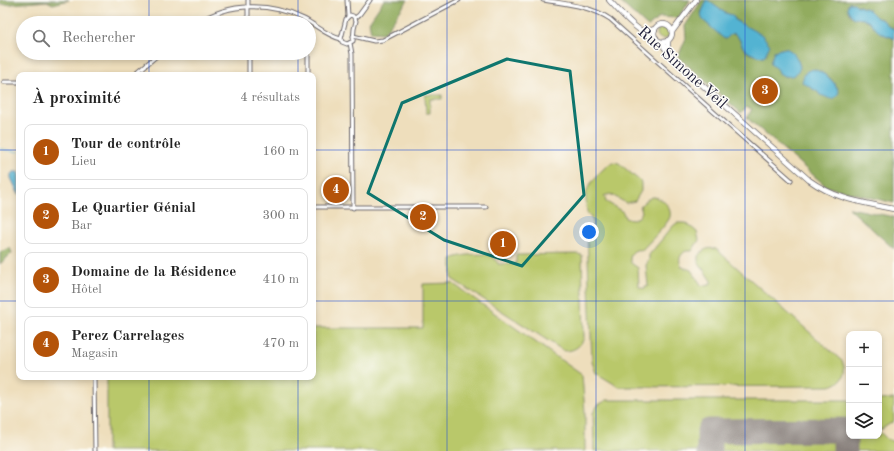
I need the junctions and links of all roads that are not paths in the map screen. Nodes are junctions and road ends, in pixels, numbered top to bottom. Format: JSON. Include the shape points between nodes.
{"nodes":[{"id":1,"x":248,"y":0,"type":"edge"},
{"id":2,"x":347,"y":0,"type":"edge"},
{"id":3,"x":370,"y":0,"type":"edge"},
{"id":4,"x":459,"y":0,"type":"edge"},
{"id":5,"x":543,"y":0,"type":"edge"},
{"id":6,"x":609,"y":0,"type":"edge"},
{"id":7,"x":696,"y":0,"type":"edge"},
{"id":8,"x":248,"y":6,"type":"junction"},
{"id":9,"x":212,"y":16,"type":"edge"},
{"id":10,"x":248,"y":16,"type":"edge"},
{"id":11,"x":298,"y":16,"type":"edge"},
{"id":12,"x":348,"y":16,"type":"junction"},
{"id":13,"x":355,"y":18,"type":"junction"},
{"id":14,"x":680,"y":22,"type":"junction"},
{"id":15,"x":669,"y":26,"type":"junction"},
{"id":16,"x":316,"y":27,"type":"edge"},
{"id":17,"x":640,"y":29,"type":"junction"},
{"id":18,"x":655,"y":30,"type":"junction"},
{"id":19,"x":672,"y":32,"type":"junction"},
{"id":20,"x":353,"y":36,"type":"junction"},
{"id":21,"x":656,"y":38,"type":"junction"},
{"id":22,"x":342,"y":39,"type":"junction"},
{"id":23,"x":668,"y":40,"type":"junction"},
{"id":24,"x":663,"y":42,"type":"junction"},
{"id":25,"x":350,"y":43,"type":"junction"},
{"id":26,"x":668,"y":54,"type":"junction"},
{"id":27,"x":152,"y":60,"type":"edge"},
{"id":28,"x":248,"y":60,"type":"edge"},
{"id":29,"x":308,"y":60,"type":"edge"},
{"id":30,"x":138,"y":72,"type":"edge"},
{"id":31,"x":249,"y":72,"type":"edge"},
{"id":32,"x":308,"y":72,"type":"edge"},
{"id":33,"x":4,"y":82,"type":"dead end"},
{"id":34,"x":16,"y":82,"type":"edge"},
{"id":35,"x":791,"y":180,"type":"dead end"},
{"id":36,"x":316,"y":207,"type":"edge"},
{"id":37,"x":486,"y":207,"type":"dead end"},
{"id":38,"x":353,"y":208,"type":"junction"},
{"id":39,"x":894,"y":209,"type":"edge"},
{"id":40,"x":94,"y":380,"type":"edge"},
{"id":41,"x":95,"y":451,"type":"edge"}],
"edges":[{"from":1,"to":8,"type":"street"},
{"from":2,"to":12,"type":"street"},
{"from":3,"to":13,"type":"street"},
{"from":4,"to":20,"type":"street","via":[[384,40],[374,41]]},
{"from":5,"to":35,"type":"street","name":"Rue Simone Veil","via":[[580,6],[610,19]]},
{"from":6,"to":17,"type":"main road"},
{"from":7,"to":14,"type":"main road"},
{"from":8,"to":9,"type":"street"},
{"from":8,"to":10,"type":"street"},
{"from":8,"to":11,"type":"street","via":[[281,10]]},
{"from":12,"to":13,"type":"street"},
{"from":12,"to":22,"type":"street"},
{"from":13,"to":20,"type":"street"},
{"from":14,"to":15,"type":"main road"},
{"from":14,"to":19,"type":"main road"},
{"from":15,"to":18,"type":"main road","via":[[663,24]]},
{"from":15,"to":19,"type":"main road"},
{"from":16,"to":22,"type":"street"},
{"from":17,"to":18,"type":"main road"},
{"from":17,"to":21,"type":"main road","via":[[647,36]]},
{"from":18,"to":21,"type":"main road"},
{"from":19,"to":23,"type":"main road"},
{"from":20,"to":25,"type":"street"},
{"from":21,"to":24,"type":"main road"},
{"from":22,"to":25,"type":"street","via":[[345,44]]},
{"from":23,"to":24,"type":"main road"},
{"from":23,"to":26,"type":"main road"},
{"from":24,"to":26,"type":"main road"},
{"from":25,"to":38,"type":"street"},
{"from":26,"to":39,"type":"main road","via":[[822,189],[849,200]]},
{"from":27,"to":30,"type":"street"},
{"from":28,"to":31,"type":"street"},
{"from":29,"to":32,"type":"street"},
{"from":33,"to":34,"type":"street"},
{"from":36,"to":38,"type":"street"},
{"from":37,"to":38,"type":"street"},
{"from":40,"to":41,"type":"street"}]}
